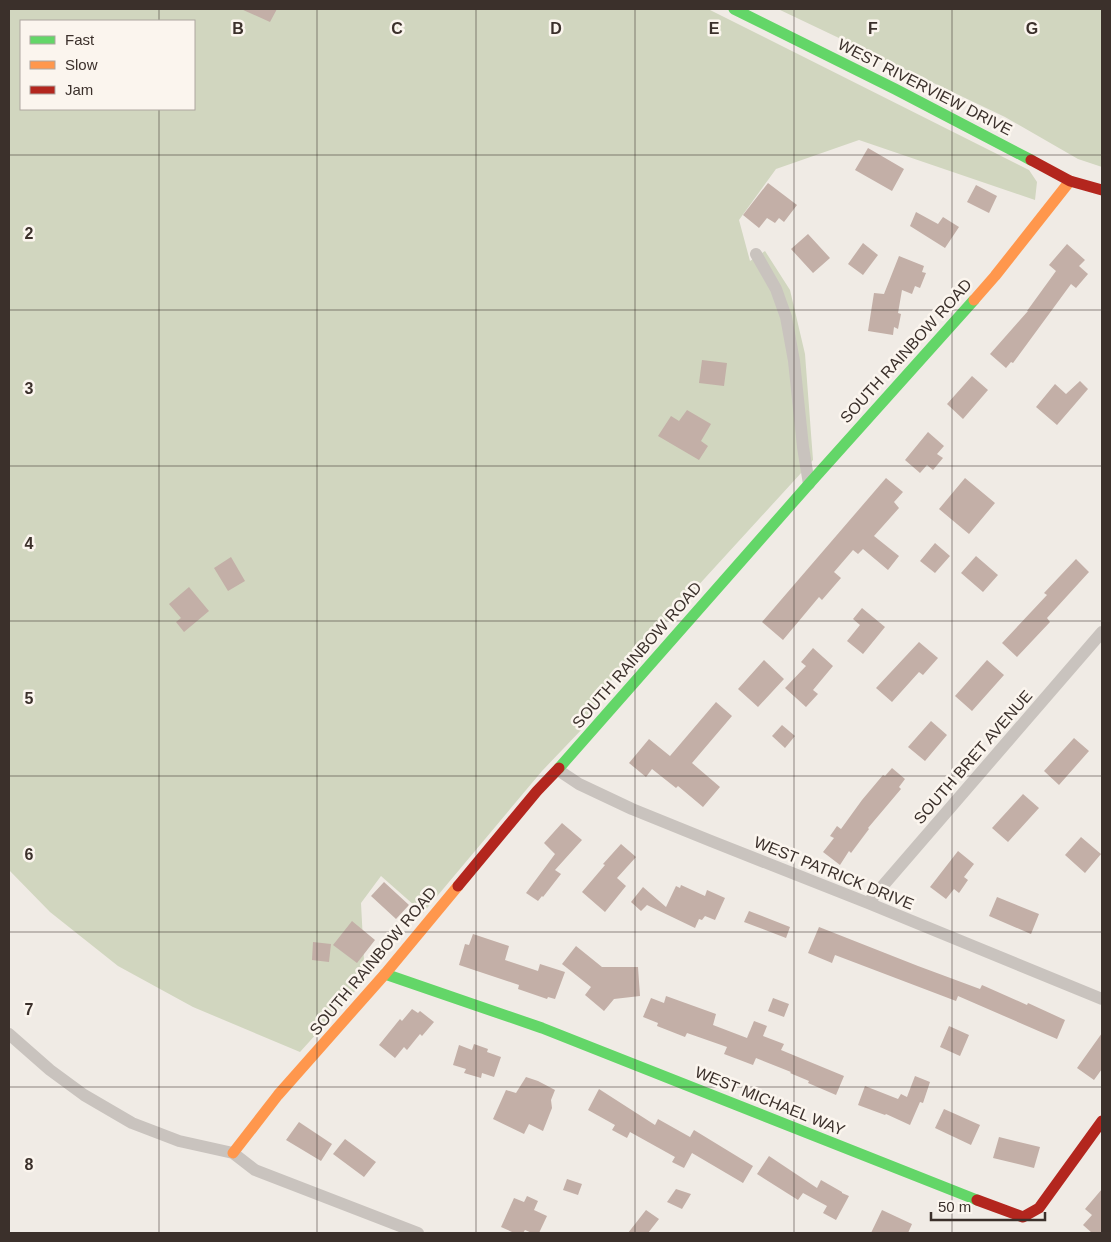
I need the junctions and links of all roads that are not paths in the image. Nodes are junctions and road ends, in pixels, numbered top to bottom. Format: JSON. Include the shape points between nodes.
{"nodes":[{"id":1,"x":734,"y":9,"type":"edge"},
{"id":2,"x":1070,"y":181,"type":"junction"},
{"id":3,"x":1102,"y":190,"type":"edge"},
{"id":4,"x":756,"y":254,"type":"dead end"},
{"id":5,"x":809,"y":484,"type":"junction"},
{"id":6,"x":1102,"y":632,"type":"edge"},
{"id":7,"x":558,"y":770,"type":"junction"},
{"id":8,"x":868,"y":903,"type":"junction"},
{"id":9,"x":385,"y":974,"type":"junction"},
{"id":10,"x":1102,"y":999,"type":"edge"},
{"id":11,"x":9,"y":1034,"type":"edge"},
{"id":12,"x":1102,"y":1121,"type":"edge"},
{"id":13,"x":233,"y":1153,"type":"junction"},
{"id":14,"x":418,"y":1233,"type":"edge"}],
"edges":[{"from":1,"to":2,"type":"street","name":"WEST RIVERVIEW DRIVE"},
{"from":2,"to":3,"type":"street","name":"WEST RIVERVIEW DRIVE"},
{"from":2,"to":5,"type":"street","name":"SOUTH RAINBOW ROAD","via":[[995,276]]},
{"from":4,"to":5,"type":"street","via":[[776,289],[786,317]]},
{"from":5,"to":7,"type":"street","name":"SOUTH RAINBOW ROAD"},
{"from":6,"to":8,"type":"street","name":"SOUTH BRET AVENUE"},
{"from":7,"to":8,"type":"street","name":"WEST PATRICK DRIVE","via":[[579,784],[632,809]]},
{"from":7,"to":9,"type":"street","name":"SOUTH RAINBOW ROAD","via":[[536,791]]},
{"from":8,"to":10,"type":"street","name":"WEST PATRICK DRIVE"},
{"from":9,"to":12,"type":"street","name":"WEST MICHAEL WAY","via":[[542,1028],[1024,1217],[1039,1208]]},
{"from":9,"to":13,"type":"street","name":"SOUTH RAINBOW ROAD","via":[[278,1095]]},
{"from":11,"to":13,"type":"street","via":[[84,1095],[132,1123],[179,1141]]},
{"from":13,"to":14,"type":"street","via":[[255,1170]]}]}
